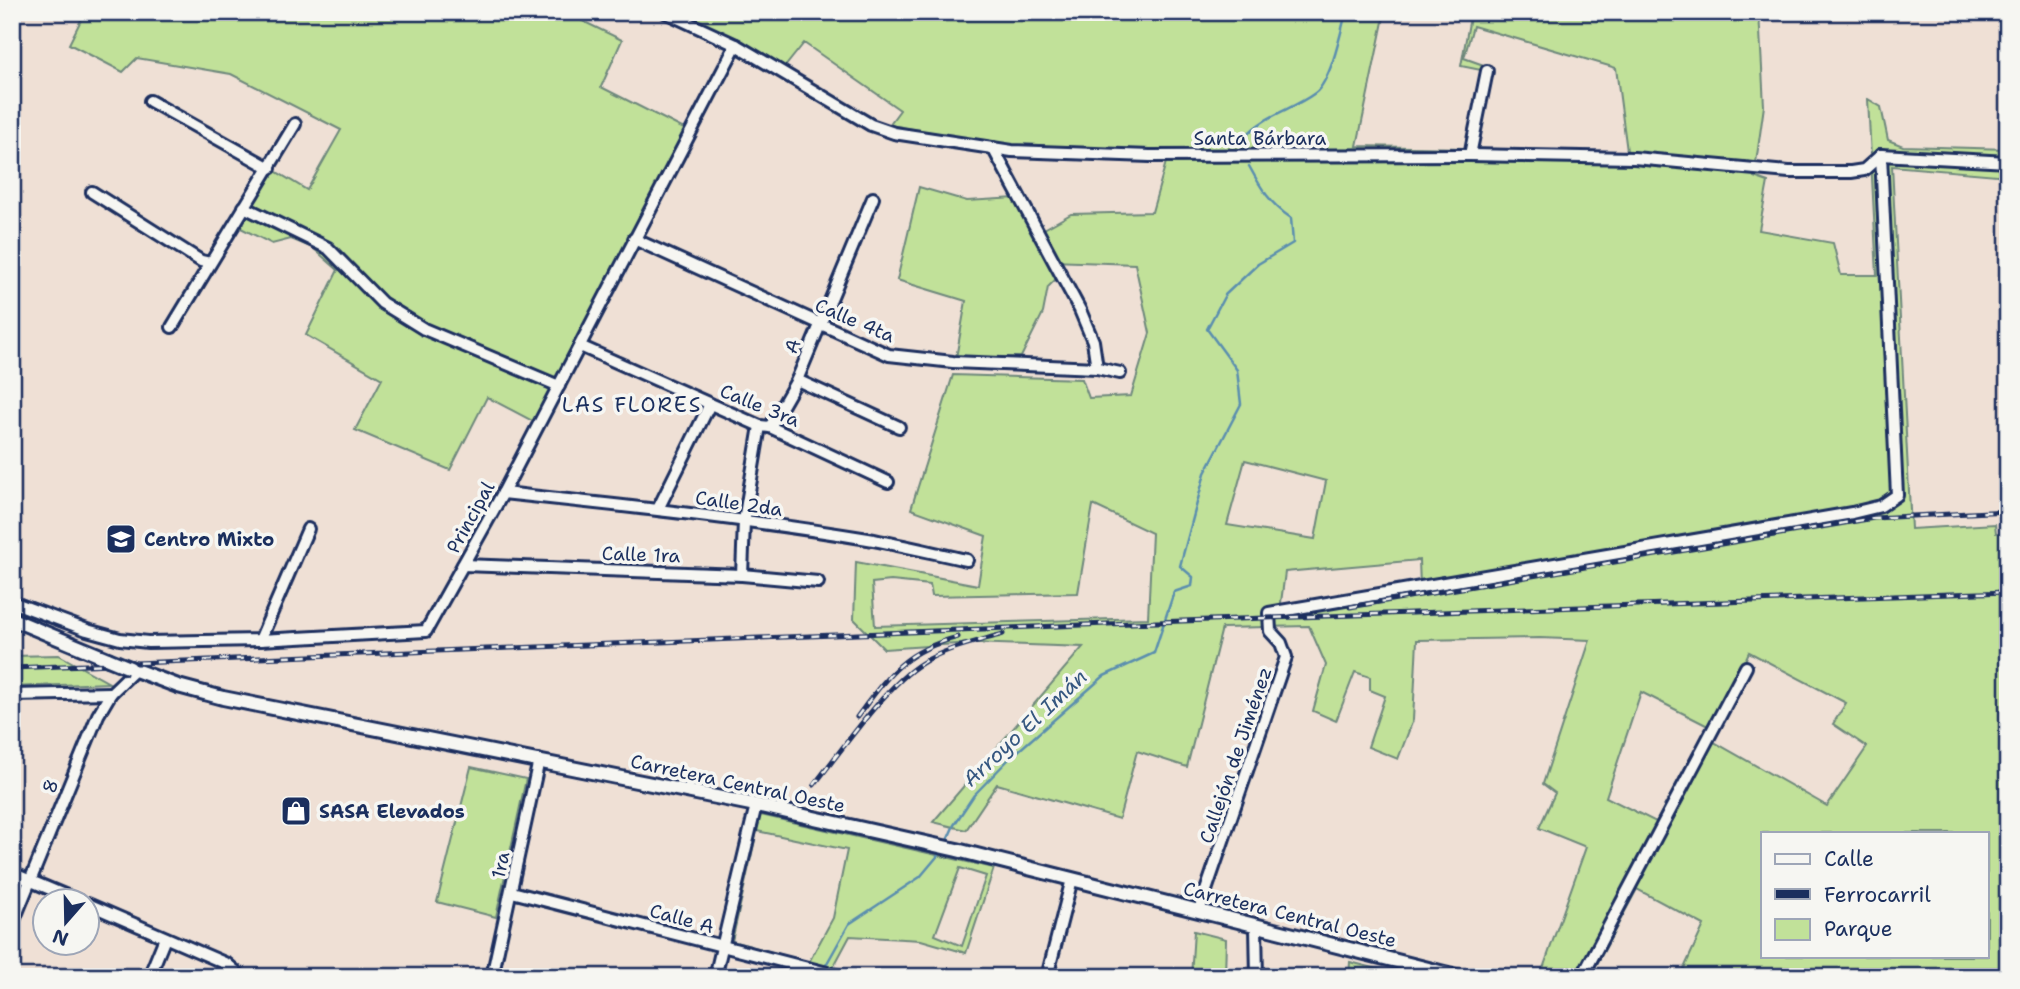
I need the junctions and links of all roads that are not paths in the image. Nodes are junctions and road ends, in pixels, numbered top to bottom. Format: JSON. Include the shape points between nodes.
{"nodes":[{"id":1,"x":665,"y":12,"type":"edge"},
{"id":2,"x":736,"y":46,"type":"junction"},
{"id":3,"x":1487,"y":71,"type":"dead end"},
{"id":4,"x":150,"y":101,"type":"dead end"},
{"id":5,"x":295,"y":124,"type":"dead end"},
{"id":6,"x":993,"y":148,"type":"junction"},
{"id":7,"x":1470,"y":155,"type":"junction"},
{"id":8,"x":1881,"y":155,"type":"junction"},
{"id":9,"x":2008,"y":162,"type":"edge"},
{"id":10,"x":270,"y":168,"type":"junction"},
{"id":11,"x":92,"y":192,"type":"dead end"},
{"id":12,"x":873,"y":198,"type":"dead end"},
{"id":13,"x":244,"y":206,"type":"junction"},
{"id":14,"x":634,"y":239,"type":"junction"},
{"id":15,"x":210,"y":262,"type":"junction"},
{"id":16,"x":820,"y":325,"type":"junction"},
{"id":17,"x":172,"y":327,"type":"dead end"},
{"id":18,"x":580,"y":345,"type":"junction"},
{"id":19,"x":1097,"y":368,"type":"junction"},
{"id":20,"x":1120,"y":373,"type":"dead end"},
{"id":21,"x":797,"y":380,"type":"junction"},
{"id":22,"x":559,"y":386,"type":"junction"},
{"id":23,"x":710,"y":404,"type":"junction"},
{"id":24,"x":765,"y":426,"type":"junction"},
{"id":25,"x":899,"y":427,"type":"dead end"},
{"id":26,"x":888,"y":482,"type":"dead end"},
{"id":27,"x":503,"y":493,"type":"junction"},
{"id":28,"x":658,"y":509,"type":"junction"},
{"id":29,"x":744,"y":521,"type":"junction"},
{"id":30,"x":308,"y":529,"type":"dead end"},
{"id":31,"x":967,"y":560,"type":"dead end"},
{"id":32,"x":463,"y":565,"type":"junction"},
{"id":33,"x":742,"y":575,"type":"junction"},
{"id":34,"x":818,"y":582,"type":"dead end"},
{"id":35,"x":12,"y":602,"type":"edge"},
{"id":36,"x":12,"y":619,"type":"edge"},
{"id":37,"x":260,"y":640,"type":"junction"},
{"id":38,"x":1746,"y":667,"type":"dead end"},
{"id":39,"x":133,"y":669,"type":"junction"},
{"id":40,"x":111,"y":692,"type":"junction"},
{"id":41,"x":12,"y":695,"type":"edge"},
{"id":42,"x":538,"y":760,"type":"junction"},
{"id":43,"x":756,"y":805,"type":"junction"},
{"id":44,"x":12,"y":873,"type":"edge"},
{"id":45,"x":1072,"y":879,"type":"junction"},
{"id":46,"x":30,"y":880,"type":"junction"},
{"id":47,"x":49,"y":888,"type":"edge"},
{"id":48,"x":512,"y":892,"type":"junction"},
{"id":49,"x":102,"y":910,"type":"edge"},
{"id":50,"x":1199,"y":911,"type":"junction"},
{"id":51,"x":12,"y":925,"type":"edge"},
{"id":52,"x":1256,"y":927,"type":"junction"},
{"id":53,"x":165,"y":938,"type":"junction"},
{"id":54,"x":722,"y":947,"type":"junction"},
{"id":55,"x":149,"y":977,"type":"edge"},
{"id":56,"x":243,"y":977,"type":"edge"},
{"id":57,"x":492,"y":977,"type":"edge"},
{"id":58,"x":715,"y":977,"type":"edge"},
{"id":59,"x":843,"y":977,"type":"edge"},
{"id":60,"x":1047,"y":977,"type":"edge"},
{"id":61,"x":1257,"y":977,"type":"edge"},
{"id":62,"x":1460,"y":977,"type":"edge"},
{"id":63,"x":1582,"y":977,"type":"edge"}],
"edges":[{"from":1,"to":2,"type":"street","name":"Santa Bárbara"},
{"from":2,"to":6,"type":"street","name":"Santa Bárbara","via":[[871,125],[894,133]]},
{"from":2,"to":14,"type":"street","name":"Principal"},
{"from":3,"to":7,"type":"street"},
{"from":4,"to":10,"type":"street"},
{"from":5,"to":10,"type":"street"},
{"from":6,"to":7,"type":"street","name":"Santa Bárbara","via":[[1150,156]]},
{"from":6,"to":19,"type":"street","via":[[1080,310],[1093,341]]},
{"from":7,"to":8,"type":"street","name":"Santa Bárbara","via":[[1633,158],[1789,172],[1851,172],[1864,170]]},
{"from":8,"to":9,"type":"street"},
{"from":8,"to":50,"type":"street","name":"Callejón de Jiménez","via":[[1897,495],[1881,506],[1852,513],[1269,613],[1270,631],[1286,657]]},
{"from":10,"to":13,"type":"street"},
{"from":11,"to":15,"type":"street","via":[[201,261]]},
{"from":12,"to":16,"type":"street","name":"A"},
{"from":13,"to":15,"type":"street"},
{"from":13,"to":22,"type":"street","via":[[328,248],[382,303],[425,329]]},
{"from":14,"to":16,"type":"street","name":"Calle 4ta"},
{"from":14,"to":18,"type":"street","name":"Principal"},
{"from":15,"to":17,"type":"street"},
{"from":16,"to":19,"type":"street","name":"Calle 4ta","via":[[888,355]]},
{"from":16,"to":21,"type":"street","name":"A"},
{"from":18,"to":22,"type":"street","name":"Principal"},
{"from":18,"to":23,"type":"street","name":"Calle 3ra"},
{"from":19,"to":20,"type":"street","name":"Calle 4ta"},
{"from":21,"to":24,"type":"street","name":"A"},
{"from":21,"to":25,"type":"street"},
{"from":22,"to":27,"type":"street","name":"Principal"},
{"from":23,"to":24,"type":"street","name":"Calle 3ra"},
{"from":23,"to":28,"type":"street"},
{"from":24,"to":26,"type":"street","name":"Calle 3ra"},
{"from":24,"to":29,"type":"street","name":"A"},
{"from":27,"to":28,"type":"street","name":"Calle 2da"},
{"from":27,"to":32,"type":"street","name":"Principal"},
{"from":28,"to":29,"type":"street","name":"Calle 2da"},
{"from":29,"to":31,"type":"street","name":"Calle 2da"},
{"from":29,"to":33,"type":"street","name":"A"},
{"from":30,"to":37,"type":"street"},
{"from":32,"to":33,"type":"street","name":"Calle 1ra"},
{"from":32,"to":37,"type":"street","name":"Principal","via":[[426,631]]},
{"from":33,"to":34,"type":"street","name":"Calle 1ra"},
{"from":35,"to":37,"type":"street","name":"Principal","via":[[120,639]]},
{"from":36,"to":39,"type":"main road","name":"Carretera Central Oeste","bridge":true},
{"from":38,"to":63,"type":"street"},
{"from":39,"to":40,"type":"street","name":"8"},
{"from":39,"to":42,"type":"main road","name":"Carretera Central Oeste","via":[[214,696]]},
{"from":40,"to":41,"type":"street"},
{"from":40,"to":46,"type":"street","name":"8"},
{"from":42,"to":43,"type":"main road","name":"Carretera Central Oeste"},
{"from":42,"to":48,"type":"street","name":"1ra"},
{"from":43,"to":45,"type":"main road","name":"Carretera Central Oeste"},
{"from":43,"to":54,"type":"street"},
{"from":44,"to":46,"type":"street"},
{"from":45,"to":50,"type":"main road","name":"Carretera Central Oeste"},
{"from":45,"to":60,"type":"street"},
{"from":46,"to":47,"type":"street"},
{"from":46,"to":51,"type":"street","name":"8"},
{"from":48,"to":54,"type":"street","name":"Calle A"},
{"from":48,"to":57,"type":"street","name":"1ra"},
{"from":49,"to":53,"type":"street"},
{"from":50,"to":52,"type":"main road","name":"Carretera Central Oeste"},
{"from":52,"to":61,"type":"street"},
{"from":52,"to":62,"type":"main road","name":"Carretera Central Oeste"},
{"from":53,"to":55,"type":"street"},
{"from":53,"to":56,"type":"street","via":[[227,964]]},
{"from":54,"to":58,"type":"street"},
{"from":54,"to":59,"type":"street","name":"Calle A"}]}
